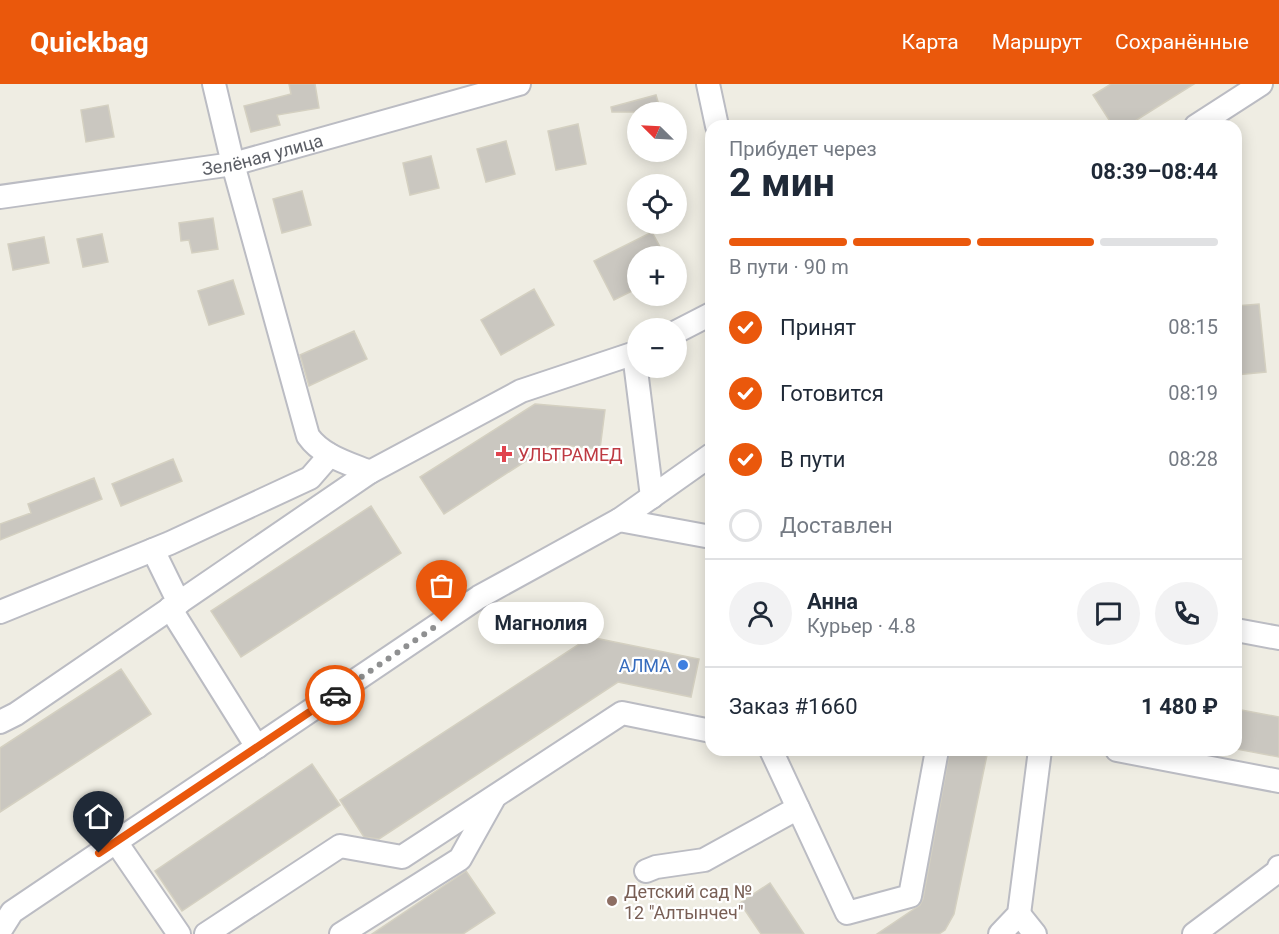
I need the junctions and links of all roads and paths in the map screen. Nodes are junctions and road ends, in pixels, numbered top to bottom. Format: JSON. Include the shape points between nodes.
{"nodes":[{"id":1,"x":214,"y":84,"type":"edge"},
{"id":2,"x":519,"y":84,"type":"edge"},
{"id":3,"x":708,"y":84,"type":"edge"},
{"id":4,"x":1261,"y":84,"type":"edge"},
{"id":5,"x":716,"y":120,"type":"edge"},
{"id":6,"x":1205,"y":120,"type":"edge"},
{"id":7,"x":233,"y":164,"type":"junction"},
{"id":8,"x":0,"y":197,"type":"edge"},
{"id":9,"x":705,"y":317,"type":"edge"},
{"id":10,"x":687,"y":326,"type":"edge"},
{"id":11,"x":627,"y":356,"type":"edge"},
{"id":12,"x":639,"y":378,"type":"edge"},
{"id":13,"x":330,"y":455,"type":"junction"},
{"id":14,"x":705,"y":459,"type":"edge"},
{"id":15,"x":370,"y":472,"type":"junction"},
{"id":16,"x":652,"y":497,"type":"junction"},
{"id":17,"x":619,"y":520,"type":"junction"},
{"id":18,"x":705,"y":536,"type":"edge"},
{"id":19,"x":153,"y":550,"type":"junction"},
{"id":20,"x":174,"y":605,"type":"junction"},
{"id":21,"x":0,"y":612,"type":"edge"},
{"id":22,"x":1242,"y":631,"type":"edge"},
{"id":23,"x":1279,"y":638,"type":"edge"},
{"id":24,"x":0,"y":722,"type":"edge"},
{"id":25,"x":705,"y":730,"type":"edge"},
{"id":26,"x":258,"y":747,"type":"junction"},
{"id":27,"x":774,"y":756,"type":"edge"},
{"id":28,"x":937,"y":756,"type":"edge"},
{"id":29,"x":1039,"y":756,"type":"edge"},
{"id":30,"x":1149,"y":756,"type":"edge"},
{"id":31,"x":1279,"y":780,"type":"edge"},
{"id":32,"x":495,"y":796,"type":"junction"},
{"id":33,"x":798,"y":808,"type":"junction"},
{"id":34,"x":116,"y":842,"type":"junction"},
{"id":35,"x":1279,"y":867,"type":"edge"},
{"id":36,"x":646,"y":871,"type":"dead end"},
{"id":37,"x":1018,"y":914,"type":"junction"},
{"id":38,"x":0,"y":931,"type":"edge"},
{"id":39,"x":180,"y":934,"type":"edge"},
{"id":40,"x":206,"y":934,"type":"edge"},
{"id":41,"x":341,"y":934,"type":"edge"},
{"id":42,"x":1000,"y":934,"type":"edge"},
{"id":43,"x":1035,"y":934,"type":"edge"},
{"id":44,"x":1194,"y":934,"type":"edge"}],
"edges":[{"from":1,"to":7,"type":"street"},
{"from":2,"to":7,"type":"street","name":"Зелёная улица"},
{"from":3,"to":5,"type":"street"},
{"from":4,"to":6,"type":"street"},
{"from":7,"to":8,"type":"street","name":"Зелёная улица"},
{"from":7,"to":13,"type":"street","via":[[308,436]]},
{"from":9,"to":10,"type":"street"},
{"from":11,"to":15,"type":"street","via":[[521,392]]},
{"from":12,"to":16,"type":"street"},
{"from":13,"to":15,"type":"street"},
{"from":13,"to":19,"type":"street","via":[[310,478]]},
{"from":14,"to":16,"type":"street"},
{"from":15,"to":20,"type":"street"},
{"from":16,"to":17,"type":"street"},
{"from":17,"to":18,"type":"street"},
{"from":17,"to":26,"type":"street","via":[[479,597]]},
{"from":19,"to":20,"type":"street"},
{"from":19,"to":21,"type":"street"},
{"from":20,"to":24,"type":"street"},
{"from":20,"to":26,"type":"street"},
{"from":22,"to":23,"type":"street"},
{"from":25,"to":32,"type":"street","via":[[622,713]]},
{"from":26,"to":34,"type":"street"},
{"from":27,"to":33,"type":"street"},
{"from":28,"to":33,"type":"street","via":[[910,896],[847,913]]},
{"from":29,"to":37,"type":"street"},
{"from":30,"to":31,"type":"street"},
{"from":32,"to":40,"type":"street","via":[[402,857],[340,846]]},
{"from":32,"to":41,"type":"street","via":[[460,859]]},
{"from":33,"to":36,"type":"street","via":[[704,860]]},
{"from":34,"to":38,"type":"street","via":[[12,912]]},
{"from":34,"to":39,"type":"street"},
{"from":35,"to":44,"type":"street"},
{"from":37,"to":42,"type":"street"},
{"from":37,"to":43,"type":"street"}]}
